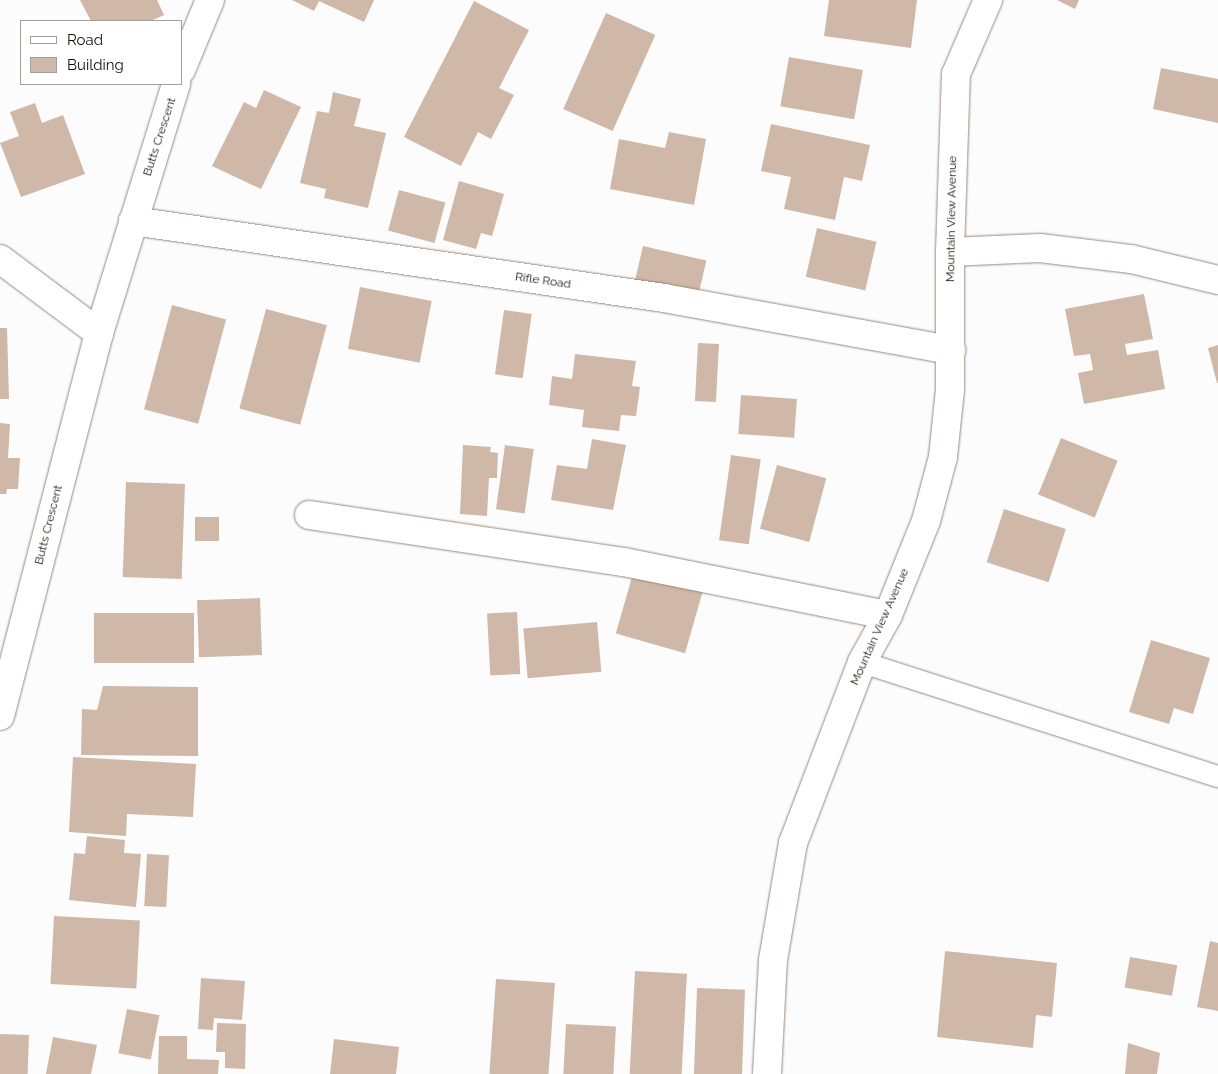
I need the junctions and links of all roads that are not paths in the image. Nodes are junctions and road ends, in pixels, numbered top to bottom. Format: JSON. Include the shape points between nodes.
{"nodes":[{"id":1,"x":210,"y":0,"type":"edge"},
{"id":2,"x":988,"y":0,"type":"edge"},
{"id":3,"x":182,"y":68,"type":"edge"},
{"id":4,"x":176,"y":85,"type":"edge"},
{"id":5,"x":133,"y":221,"type":"junction"},
{"id":6,"x":950,"y":252,"type":"junction"},
{"id":7,"x":0,"y":259,"type":"edge"},
{"id":8,"x":1218,"y":280,"type":"edge"},
{"id":9,"x":99,"y":333,"type":"junction"},
{"id":10,"x":951,"y":350,"type":"junction"},
{"id":11,"x":309,"y":515,"type":"dead end"},
{"id":12,"x":888,"y":615,"type":"junction"},
{"id":13,"x":862,"y":662,"type":"junction"},
{"id":14,"x":0,"y":716,"type":"edge"},
{"id":15,"x":1218,"y":776,"type":"edge"},
{"id":16,"x":767,"y":1074,"type":"edge"}],
"edges":[{"from":1,"to":3,"type":"street"},
{"from":2,"to":6,"type":"street","name":"Mountain View Avenue","via":[[956,74]]},
{"from":4,"to":5,"type":"street","name":"Butts Crescent"},
{"from":5,"to":9,"type":"street","name":"Butts Crescent"},
{"from":5,"to":10,"type":"street","name":"Rifle Road","via":[[664,298]]},
{"from":6,"to":8,"type":"street","via":[[1040,248],[1131,260]]},
{"from":6,"to":10,"type":"street","name":"Mountain View Avenue"},
{"from":7,"to":9,"type":"street"},
{"from":9,"to":14,"type":"street","name":"Butts Crescent"},
{"from":10,"to":12,"type":"street","name":"Mountain View Avenue","via":[[943,457],[926,521]]},
{"from":11,"to":12,"type":"street","via":[[624,562]]},
{"from":12,"to":13,"type":"street","name":"Mountain View Avenue"},
{"from":13,"to":15,"type":"lane"},
{"from":13,"to":16,"type":"street","name":"Mountain View Avenue","via":[[793,843],[773,960]]}]}
